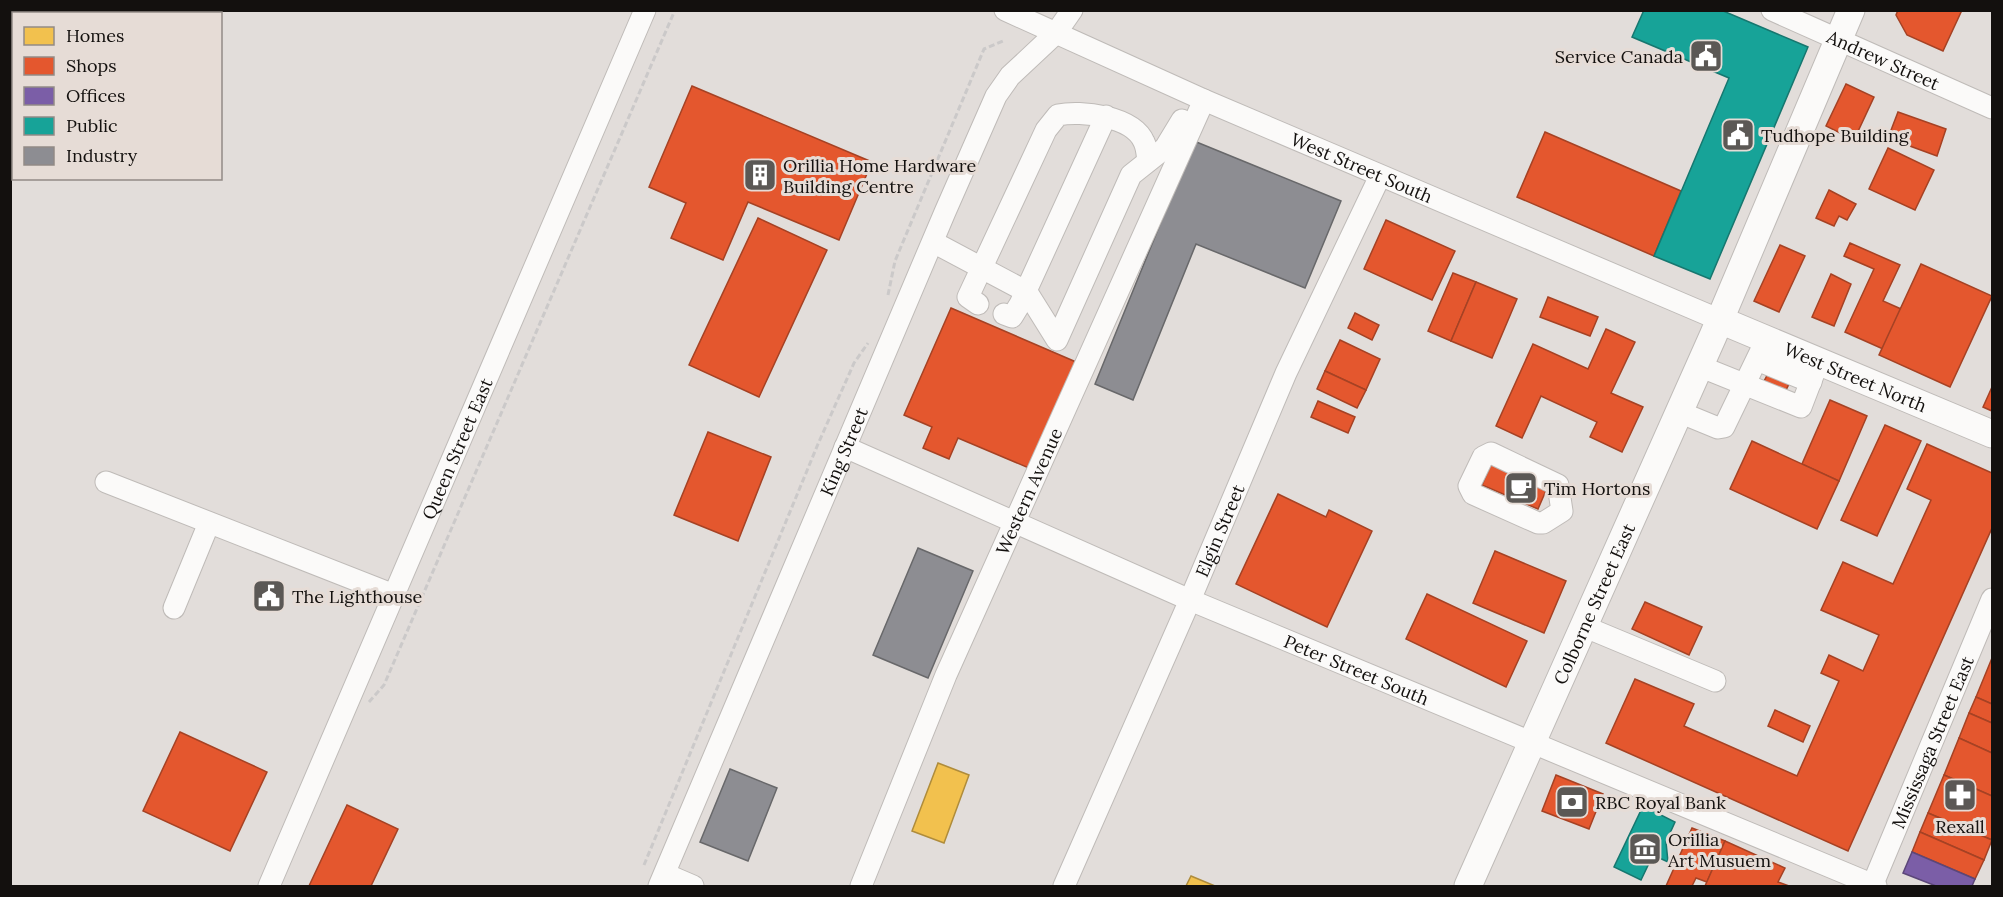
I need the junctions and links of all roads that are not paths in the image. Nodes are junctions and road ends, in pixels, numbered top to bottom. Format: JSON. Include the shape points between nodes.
{"nodes":[{"id":1,"x":645,"y":10,"type":"edge"},
{"id":2,"x":1005,"y":10,"type":"edge"},
{"id":3,"x":1072,"y":10,"type":"edge"},
{"id":4,"x":1772,"y":10,"type":"edge"},
{"id":5,"x":1851,"y":10,"type":"edge"},
{"id":6,"x":1056,"y":33,"type":"junction"},
{"id":7,"x":1839,"y":39,"type":"junction"},
{"id":8,"x":1199,"y":98,"type":"junction"},
{"id":9,"x":1992,"y":108,"type":"edge"},
{"id":10,"x":1106,"y":117,"type":"junction"},
{"id":11,"x":1148,"y":161,"type":"junction"},
{"id":12,"x":1172,"y":170,"type":"junction"},
{"id":13,"x":1380,"y":176,"type":"junction"},
{"id":14,"x":933,"y":242,"type":"junction"},
{"id":15,"x":979,"y":274,"type":"junction"},
{"id":16,"x":1017,"y":303,"type":"junction"},
{"id":17,"x":978,"y":304,"type":"dead end"},
{"id":18,"x":1720,"y":320,"type":"junction"},
{"id":19,"x":1057,"y":340,"type":"junction"},
{"id":20,"x":1762,"y":349,"type":"junction"},
{"id":21,"x":1087,"y":356,"type":"junction"},
{"id":22,"x":1699,"y":366,"type":"junction"},
{"id":23,"x":1815,"y":371,"type":"junction"},
{"id":24,"x":1746,"y":384,"type":"junction"},
{"id":25,"x":1679,"y":412,"type":"junction"},
{"id":26,"x":1992,"y":434,"type":"edge"},
{"id":27,"x":845,"y":447,"type":"junction"},
{"id":28,"x":106,"y":483,"type":"dead end"},
{"id":29,"x":1017,"y":521,"type":"junction"},
{"id":30,"x":209,"y":523,"type":"junction"},
{"id":31,"x":394,"y":595,"type":"junction"},
{"id":32,"x":1992,"y":599,"type":"edge"},
{"id":33,"x":1191,"y":600,"type":"junction"},
{"id":34,"x":174,"y":608,"type":"dead end"},
{"id":35,"x":1583,"y":626,"type":"junction"},
{"id":36,"x":1715,"y":681,"type":"dead end"},
{"id":37,"x":1531,"y":742,"type":"junction"},
{"id":38,"x":662,"y":880,"type":"edge"},
{"id":39,"x":269,"y":886,"type":"edge"},
{"id":40,"x":693,"y":886,"type":"edge"},
{"id":41,"x":861,"y":886,"type":"edge"},
{"id":42,"x":1064,"y":886,"type":"edge"},
{"id":43,"x":1468,"y":886,"type":"edge"},
{"id":44,"x":1873,"y":886,"type":"edge"}],
"edges":[{"from":1,"to":31,"type":"street","name":"Queen Street East"},
{"from":2,"to":6,"type":"street","name":"West Street South"},
{"from":3,"to":6,"type":"street","name":"King Street"},
{"from":4,"to":7,"type":"street","name":"Andrew Street"},
{"from":5,"to":7,"type":"main road","name":"Colborne Street East"},
{"from":6,"to":8,"type":"street","name":"West Street South"},
{"from":6,"to":14,"type":"street","name":"King Street","via":[[1010,76],[996,96]]},
{"from":7,"to":9,"type":"street","name":"Andrew Street"},
{"from":7,"to":18,"type":"main road","name":"Colborne Street East"},
{"from":8,"to":11,"type":"street","via":[[1165,148]]},
{"from":8,"to":12,"type":"street","name":"Western Avenue"},
{"from":8,"to":13,"type":"street","name":"West Street South"},
{"from":10,"to":11,"type":"street","via":[[1128,126],[1144,140]]},
{"from":10,"to":15,"type":"street","via":[[1072,112],[1058,115],[1046,130]]},
{"from":10,"to":16,"type":"street"},
{"from":11,"to":12,"type":"street"},
{"from":11,"to":19,"type":"street","via":[[1131,175]]},
{"from":12,"to":21,"type":"street","name":"Western Avenue"},
{"from":13,"to":18,"type":"street","name":"West Street South"},
{"from":13,"to":33,"type":"street","name":"Elgin Street","via":[[1286,373]]},
{"from":14,"to":15,"type":"street"},
{"from":14,"to":27,"type":"street","name":"King Street"},
{"from":15,"to":16,"type":"street"},
{"from":15,"to":17,"type":"street","via":[[968,297]]},
{"from":16,"to":19,"type":"street"},
{"from":18,"to":20,"type":"main road","name":"West Street North"},
{"from":18,"to":22,"type":"main road","name":"Colborne Street East"},
{"from":19,"to":21,"type":"street"},
{"from":20,"to":23,"type":"main road","name":"West Street North"},
{"from":20,"to":24,"type":"street"},
{"from":21,"to":29,"type":"street","name":"Western Avenue"},
{"from":22,"to":24,"type":"street"},
{"from":22,"to":25,"type":"main road","name":"Colborne Street East"},
{"from":23,"to":24,"type":"street","via":[[1801,407]]},
{"from":23,"to":26,"type":"main road","name":"West Street North"},
{"from":24,"to":25,"type":"street","via":[[1724,428]]},
{"from":25,"to":35,"type":"main road","name":"Colborne Street East"},
{"from":27,"to":29,"type":"street","name":"Peter Street South"},
{"from":27,"to":38,"type":"street","name":"King Street"},
{"from":28,"to":30,"type":"street"},
{"from":29,"to":33,"type":"street","name":"Peter Street South"},
{"from":29,"to":41,"type":"street","name":"Western Avenue","via":[[946,675]]},
{"from":30,"to":31,"type":"street"},
{"from":30,"to":34,"type":"street"},
{"from":31,"to":39,"type":"street","name":"Queen Street East"},
{"from":32,"to":44,"type":"street","name":"Mississaga Street East"},
{"from":33,"to":37,"type":"street","name":"Peter Street South"},
{"from":33,"to":42,"type":"street","name":"Elgin Street"},
{"from":35,"to":36,"type":"street"},
{"from":35,"to":37,"type":"main road","name":"Colborne Street East"},
{"from":37,"to":43,"type":"main road","name":"Colborne Street East"},
{"from":37,"to":44,"type":"street","name":"Peter Street South"},
{"from":38,"to":40,"type":"street"}]}
